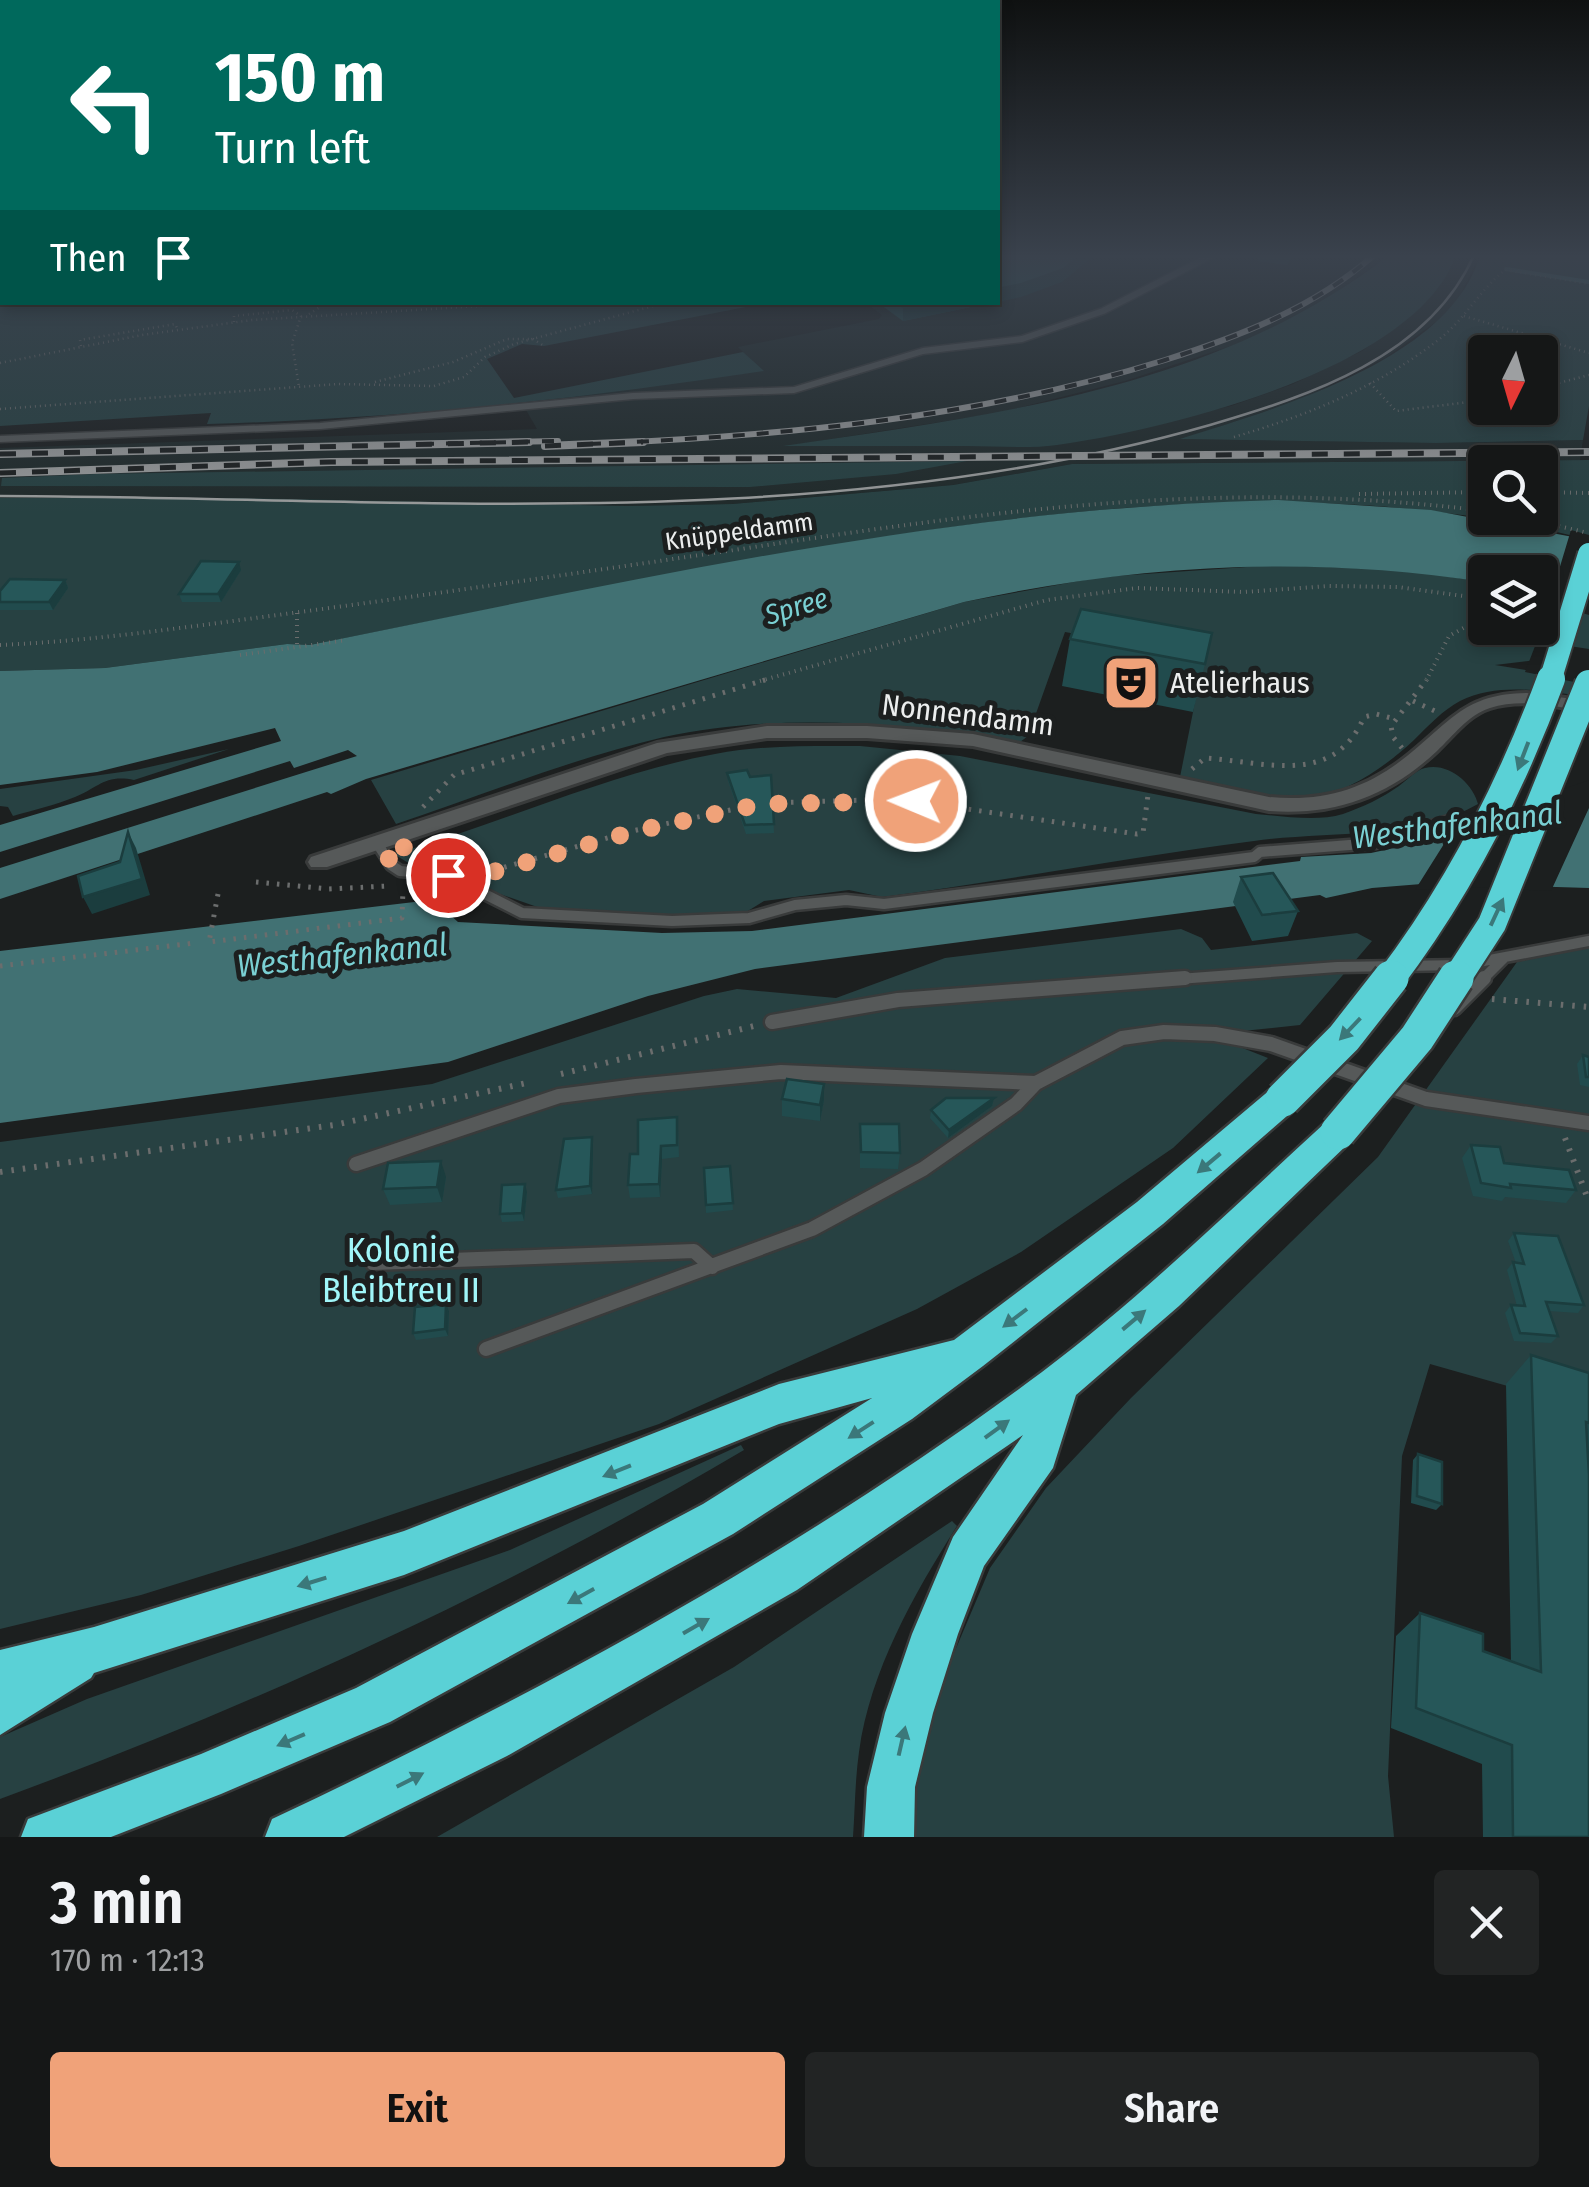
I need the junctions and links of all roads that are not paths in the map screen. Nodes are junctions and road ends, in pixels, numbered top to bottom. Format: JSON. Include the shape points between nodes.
{"nodes":[{"id":1,"x":1009,"y":341,"type":"edge"},
{"id":2,"x":0,"y":438,"type":"edge"},
{"id":3,"x":1589,"y":554,"type":"edge"},
{"id":4,"x":1589,"y":684,"type":"edge"},
{"id":5,"x":1589,"y":708,"type":"edge"},
{"id":6,"x":1459,"y":818,"type":"dead end"},
{"id":7,"x":377,"y":843,"type":"junction"},
{"id":8,"x":319,"y":862,"type":"dead end"},
{"id":9,"x":1589,"y":941,"type":"edge"},
{"id":10,"x":1504,"y":958,"type":"junction"},
{"id":11,"x":772,"y":1022,"type":"road end"},
{"id":12,"x":1378,"y":1082,"type":"junction"},
{"id":13,"x":1036,"y":1083,"type":"junction"},
{"id":14,"x":1589,"y":1123,"type":"edge"},
{"id":15,"x":356,"y":1164,"type":"dead end"},
{"id":16,"x":373,"y":1263,"type":"dead end"},
{"id":17,"x":712,"y":1267,"type":"junction"},
{"id":18,"x":486,"y":1349,"type":"dead end"},
{"id":19,"x":969,"y":1353,"type":"junction"},
{"id":20,"x":1059,"y":1383,"type":"junction"},
{"id":21,"x":94,"y":1650,"type":"junction"},
{"id":22,"x":0,"y":1672,"type":"edge"},
{"id":23,"x":0,"y":1711,"type":"edge"},
{"id":24,"x":46,"y":1837,"type":"edge"},
{"id":25,"x":290,"y":1837,"type":"edge"},
{"id":26,"x":889,"y":1837,"type":"edge"}],
"edges":[{"from":1,"to":2,"type":"lane","via":[[923,352],[794,390],[633,396],[320,426]]},
{"from":3,"to":19,"type":"highway","one_way":true,"bridge":true,"via":[[1563,650],[1511,785],[1467,866],[1362,1017],[1284,1099]]},
{"from":20,"to":4,"type":"highway","one_way":true,"bridge":true,"via":[[1338,1132],[1417,1038],[1492,924]]},
{"from":5,"to":7,"type":"street","name":"Nonnendamm","via":[[1556,699],[1488,702],[1456,720],[1384,783],[1318,807],[1270,804],[950,737],[767,732],[664,747]]},
{"from":6,"to":7,"type":"lane","via":[[1375,843],[1278,850],[884,904],[846,900],[749,918],[656,921],[522,913],[456,880],[400,871]]},
{"from":7,"to":8,"type":"street","name":"Nonnendamm"},
{"from":9,"to":10,"type":"lane"},
{"from":10,"to":11,"type":"lane","via":[[898,1000]]},
{"from":10,"to":12,"type":"lane"},
{"from":12,"to":13,"type":"lane","via":[[1271,1044],[1164,1032],[1122,1038]]},
{"from":12,"to":14,"type":"lane","via":[[1426,1099]]},
{"from":13,"to":15,"type":"lane","via":[[806,1072],[636,1086],[559,1096]]},
{"from":13,"to":17,"type":"lane","via":[[923,1169],[812,1228]]},
{"from":16,"to":17,"type":"lane","via":[[694,1250]]},
{"from":17,"to":18,"type":"lane"},
{"from":19,"to":21,"type":"highway","one_way":true,"via":[[779,1404],[404,1553]]},
{"from":19,"to":24,"type":"highway","one_way":true,"via":[[718,1519],[373,1706]]},
{"from":25,"to":20,"type":"highway","one_way":true,"via":[[512,1729],[717,1614],[899,1499]]},
{"from":26,"to":20,"type":"highway","one_way":true,"via":[[892,1787],[935,1634],[968,1552],[1038,1452]]},
{"from":21,"to":22,"type":"highway"},
{"from":21,"to":23,"type":"highway"}]}
